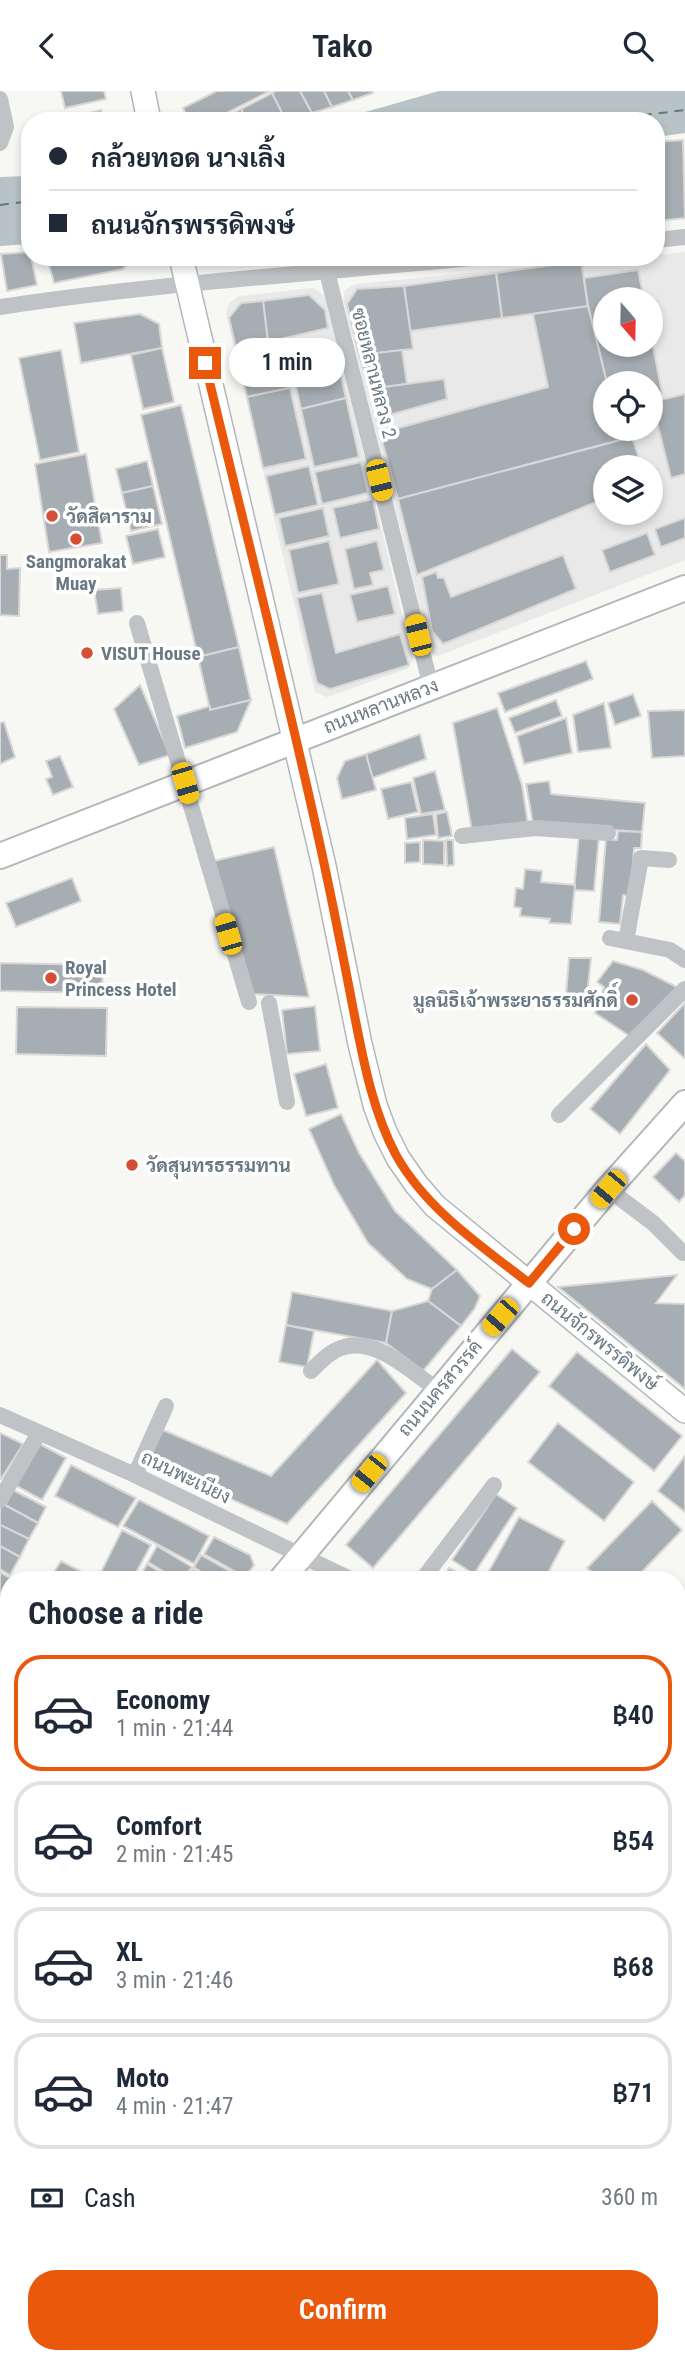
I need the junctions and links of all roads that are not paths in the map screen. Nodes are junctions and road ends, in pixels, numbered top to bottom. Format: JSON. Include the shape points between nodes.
{"nodes":[{"id":1,"x":147,"y":92,"type":"edge"},
{"id":2,"x":0,"y":99,"type":"edge"},
{"id":3,"x":148,"y":112,"type":"edge"},
{"id":4,"x":0,"y":143,"type":"edge"},
{"id":5,"x":685,"y":237,"type":"edge"},
{"id":6,"x":665,"y":239,"type":"edge"},
{"id":7,"x":182,"y":266,"type":"edge"},
{"id":8,"x":389,"y":266,"type":"edge"},
{"id":9,"x":327,"y":272,"type":"junction"},
{"id":10,"x":187,"y":285,"type":"junction"},
{"id":11,"x":0,"y":307,"type":"edge"},
{"id":12,"x":685,"y":588,"type":"edge"},
{"id":13,"x":137,"y":623,"type":"dead end"},
{"id":14,"x":431,"y":687,"type":"junction"},
{"id":15,"x":295,"y":740,"type":"junction"},
{"id":16,"x":185,"y":783,"type":"junction"},
{"id":17,"x":608,"y":833,"type":"dead end"},
{"id":18,"x":462,"y":836,"type":"dead end"},
{"id":19,"x":0,"y":856,"type":"edge"},
{"id":20,"x":669,"y":860,"type":"dead end"},
{"id":21,"x":685,"y":960,"type":"edge"},
{"id":22,"x":685,"y":989,"type":"edge"},
{"id":23,"x":249,"y":1002,"type":"dead end"},
{"id":24,"x":269,"y":1003,"type":"dead end"},
{"id":25,"x":287,"y":1102,"type":"dead end"},
{"id":26,"x":685,"y":1103,"type":"edge"},
{"id":27,"x":559,"y":1115,"type":"dead end"},
{"id":28,"x":608,"y":1189,"type":"junction"},
{"id":29,"x":683,"y":1253,"type":"dead end"},
{"id":30,"x":529,"y":1283,"type":"junction"},
{"id":31,"x":311,"y":1371,"type":"dead end"},
{"id":32,"x":438,"y":1390,"type":"junction"},
{"id":33,"x":166,"y":1406,"type":"dead end"},
{"id":34,"x":685,"y":1411,"type":"edge"},
{"id":35,"x":0,"y":1415,"type":"edge"},
{"id":36,"x":39,"y":1433,"type":"junction"},
{"id":37,"x":135,"y":1475,"type":"junction"},
{"id":38,"x":494,"y":1485,"type":"dead end"},
{"id":39,"x":0,"y":1500,"type":"edge"},
{"id":40,"x":301,"y":1556,"type":"junction"},
{"id":41,"x":288,"y":1571,"type":"edge"},
{"id":42,"x":333,"y":1571,"type":"edge"},
{"id":43,"x":429,"y":1571,"type":"edge"}],
"edges":[{"from":1,"to":3,"type":"main road"},
{"from":2,"to":4,"type":"street","via":[[6,127]]},
{"from":5,"to":6,"type":"street"},
{"from":7,"to":10,"type":"main road","name":"ถนนจักรพรรดิพงษ์"},
{"from":8,"to":9,"type":"street"},
{"from":9,"to":10,"type":"street"},
{"from":9,"to":14,"type":"street","name":"ซอยหลานหลวง 2"},
{"from":10,"to":11,"type":"street"},
{"from":10,"to":15,"type":"main road","name":"ถนนจักรพรรดิพงษ์"},
{"from":12,"to":14,"type":"main road","name":"ถนนหลานหลวง"},
{"from":13,"to":16,"type":"street"},
{"from":14,"to":15,"type":"main road","name":"ถนนหลานหลวง"},
{"from":15,"to":16,"type":"main road","name":"ถนนหลานหลวง"},
{"from":15,"to":30,"type":"main road","name":"ถนนจักรพรรดิพงษ์","via":[[360,1044],[385,1132],[398,1158],[435,1206]]},
{"from":16,"to":19,"type":"main road","name":"ถนนหลานหลวง"},
{"from":16,"to":23,"type":"street"},
{"from":17,"to":18,"type":"street","via":[[535,828]]},
{"from":20,"to":21,"type":"street","via":[[641,858],[618,940],[670,950]]},
{"from":22,"to":27,"type":"street"},
{"from":24,"to":25,"type":"street"},
{"from":26,"to":28,"type":"main road","name":"ถนนนครสวรรค์"},
{"from":28,"to":29,"type":"street"},
{"from":28,"to":30,"type":"main road","name":"ถนนนครสวรรค์"},
{"from":30,"to":32,"type":"main road","name":"ถนนนครสวรรค์"},
{"from":30,"to":34,"type":"main road","name":"ถนนจักรพรรดิพงษ์"},
{"from":31,"to":32,"type":"street","via":[[327,1356],[353,1345],[382,1352]]},
{"from":32,"to":40,"type":"main road","name":"ถนนนครสวรรค์"},
{"from":33,"to":37,"type":"street"},
{"from":35,"to":36,"type":"street","name":"ถนนพะเนียง"},
{"from":36,"to":37,"type":"street","name":"ถนนพะเนียง"},
{"from":36,"to":39,"type":"street"},
{"from":37,"to":40,"type":"street","name":"ถนนพะเนียง"},
{"from":38,"to":43,"type":"street"},
{"from":40,"to":41,"type":"main road","name":"ถนนนครสวรรค์"},
{"from":40,"to":42,"type":"street","name":"ถนนพะเนียง"}]}
